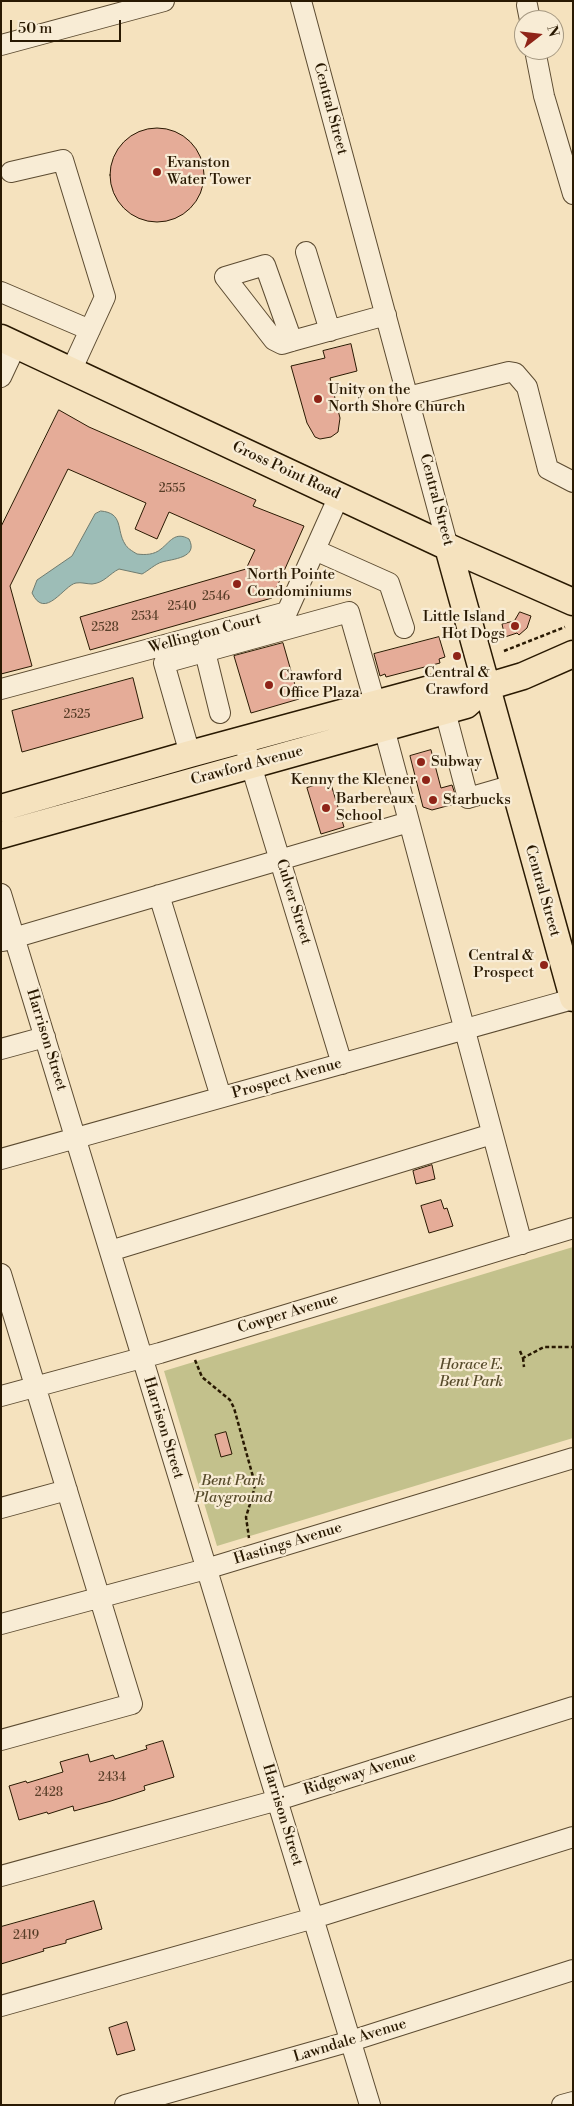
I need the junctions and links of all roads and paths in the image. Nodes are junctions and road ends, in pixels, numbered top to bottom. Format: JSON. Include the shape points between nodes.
{"nodes":[{"id":1,"x":164,"y":1,"type":"edge"},
{"id":2,"x":301,"y":1,"type":"edge"},
{"id":3,"x":1,"y":45,"type":"edge"},
{"id":4,"x":537,"y":60,"type":"edge"},
{"id":5,"x":11,"y":172,"type":"dead end"},
{"id":6,"x":573,"y":194,"type":"edge"},
{"id":7,"x":306,"y":252,"type":"dead end"},
{"id":8,"x":1,"y":292,"type":"edge"},
{"id":9,"x":386,"y":315,"type":"junction"},
{"id":10,"x":90,"y":330,"type":"junction"},
{"id":11,"x":330,"y":331,"type":"junction"},
{"id":12,"x":292,"y":341,"type":"dead end"},
{"id":13,"x":8,"y":342,"type":"edge"},
{"id":14,"x":71,"y":371,"type":"junction"},
{"id":15,"x":1,"y":377,"type":"edge"},
{"id":16,"x":408,"y":397,"type":"junction"},
{"id":17,"x":573,"y":482,"type":"edge"},
{"id":18,"x":339,"y":496,"type":"junction"},
{"id":19,"x":448,"y":547,"type":"junction"},
{"id":20,"x":315,"y":550,"type":"junction"},
{"id":21,"x":573,"y":602,"type":"edge"},
{"id":22,"x":565,"y":627,"type":"dead end"},
{"id":23,"x":404,"y":628,"type":"dead end"},
{"id":24,"x":205,"y":652,"type":"junction"},
{"id":25,"x":504,"y":652,"type":"dead end"},
{"id":26,"x":573,"y":654,"type":"edge"},
{"id":27,"x":486,"y":687,"type":"junction"},
{"id":28,"x":1,"y":689,"type":"edge"},
{"id":29,"x":375,"y":704,"type":"junction"},
{"id":30,"x":445,"y":711,"type":"junction"},
{"id":31,"x":220,"y":713,"type":"dead end"},
{"id":32,"x":384,"y":728,"type":"junction"},
{"id":33,"x":243,"y":740,"type":"junction"},
{"id":34,"x":190,"y":754,"type":"junction"},
{"id":35,"x":251,"y":765,"type":"junction"},
{"id":36,"x":513,"y":785,"type":"junction"},
{"id":37,"x":1,"y":808,"type":"edge"},
{"id":38,"x":409,"y":822,"type":"junction"},
{"id":39,"x":1,"y":835,"type":"edge"},
{"id":40,"x":280,"y":860,"type":"junction"},
{"id":41,"x":1,"y":894,"type":"edge"},
{"id":42,"x":159,"y":895,"type":"junction"},
{"id":43,"x":8,"y":939,"type":"edge"},
{"id":44,"x":573,"y":998,"type":"edge"},
{"id":45,"x":464,"y":1029,"type":"junction"},
{"id":46,"x":45,"y":1037,"type":"junction"},
{"id":47,"x":1,"y":1049,"type":"edge"},
{"id":48,"x":342,"y":1064,"type":"junction"},
{"id":49,"x":221,"y":1098,"type":"junction"},
{"id":50,"x":492,"y":1134,"type":"junction"},
{"id":51,"x":76,"y":1138,"type":"junction"},
{"id":52,"x":1,"y":1159,"type":"edge"},
{"id":53,"x":573,"y":1228,"type":"edge"},
{"id":54,"x":522,"y":1244,"type":"junction"},
{"id":55,"x":110,"y":1251,"type":"junction"},
{"id":56,"x":2,"y":1276,"type":"edge"},
{"id":57,"x":573,"y":1347,"type":"edge"},
{"id":58,"x":520,"y":1351,"type":"dead end"},
{"id":59,"x":142,"y":1357,"type":"junction"},
{"id":60,"x":195,"y":1358,"type":"dead end"},
{"id":61,"x":522,"y":1358,"type":"junction"},
{"id":62,"x":524,"y":1368,"type":"dead end"},
{"id":63,"x":36,"y":1387,"type":"junction"},
{"id":64,"x":1,"y":1396,"type":"edge"},
{"id":65,"x":572,"y":1463,"type":"edge"},
{"id":66,"x":67,"y":1490,"type":"junction"},
{"id":67,"x":1,"y":1508,"type":"edge"},
{"id":68,"x":249,"y":1538,"type":"dead end"},
{"id":69,"x":206,"y":1569,"type":"junction"},
{"id":70,"x":100,"y":1598,"type":"junction"},
{"id":71,"x":1,"y":1624,"type":"edge"},
{"id":72,"x":573,"y":1707,"type":"edge"},
{"id":73,"x":1,"y":1740,"type":"edge"},
{"id":74,"x":278,"y":1800,"type":"junction"},
{"id":75,"x":573,"y":1837,"type":"edge"},
{"id":76,"x":1,"y":1876,"type":"edge"},
{"id":77,"x":314,"y":1918,"type":"junction"},
{"id":78,"x":573,"y":1970,"type":"edge"},
{"id":79,"x":1,"y":2006,"type":"edge"},
{"id":80,"x":351,"y":2042,"type":"junction"},
{"id":81,"x":573,"y":2102,"type":"edge"},
{"id":82,"x":124,"y":2105,"type":"edge"},
{"id":83,"x":370,"y":2105,"type":"edge"},
{"id":84,"x":562,"y":2105,"type":"edge"}],
"edges":[{"from":1,"to":3,"type":"street"},
{"from":2,"to":9,"type":"street","name":"Central Street"},
{"from":4,"to":6,"type":"street","via":[[544,96]]},
{"from":5,"to":10,"type":"street","via":[[63,160],[105,297]]},
{"from":7,"to":11,"type":"street"},
{"from":8,"to":10,"type":"street"},
{"from":9,"to":11,"type":"street"},
{"from":9,"to":16,"type":"street","name":"Central Street"},
{"from":10,"to":14,"type":"street"},
{"from":11,"to":12,"type":"street"},
{"from":13,"to":14,"type":"main road","name":"Gross Point Road"},
{"from":13,"to":15,"type":"street"},
{"from":14,"to":18,"type":"main road","name":"Gross Point Road"},
{"from":16,"to":17,"type":"street","via":[[515,373],[527,387],[548,469]]},
{"from":16,"to":19,"type":"street","name":"Central Street"},
{"from":18,"to":19,"type":"main road","name":"Gross Point Road"},
{"from":18,"to":20,"type":"street","name":"Wellington Court"},
{"from":19,"to":21,"type":"main road","name":"Gross Point Road"},
{"from":19,"to":27,"type":"main road","name":"Central Street"},
{"from":20,"to":23,"type":"street","via":[[389,583]]},
{"from":20,"to":28,"type":"street","name":"Wellington Court","via":[[287,612]]},
{"from":22,"to":25,"type":"path"},
{"from":24,"to":29,"type":"street","via":[[349,612]]},
{"from":24,"to":31,"type":"street"},
{"from":24,"to":34,"type":"street","via":[[164,664]]},
{"from":26,"to":27,"type":"main road","name":"Crawford Avenue","via":[[523,676]]},
{"from":27,"to":29,"type":"main road","name":"Crawford Avenue","via":[[452,683]]},
{"from":27,"to":30,"type":"main road","name":"Crawford Avenue","via":[[466,705]]},
{"from":27,"to":36,"type":"main road","name":"Central Street"},
{"from":29,"to":33,"type":"main road","name":"Crawford Avenue"},
{"from":30,"to":32,"type":"main road","name":"Crawford Avenue"},
{"from":30,"to":36,"type":"street","via":[[468,798]]},
{"from":32,"to":35,"type":"main road","name":"Crawford Avenue"},
{"from":32,"to":38,"type":"street"},
{"from":33,"to":34,"type":"main road","name":"Crawford Avenue"},
{"from":33,"to":35,"type":"street","name":"Culver Street"},
{"from":34,"to":37,"type":"main road","name":"Crawford Avenue"},
{"from":35,"to":39,"type":"main road","name":"Crawford Avenue"},
{"from":35,"to":40,"type":"street","name":"Culver Street"},
{"from":36,"to":44,"type":"main road","name":"Central Street"},
{"from":38,"to":40,"type":"street"},
{"from":38,"to":45,"type":"street"},
{"from":40,"to":42,"type":"street"},
{"from":40,"to":48,"type":"street","name":"Culver Street"},
{"from":41,"to":43,"type":"street","name":"Harrison Street"},
{"from":42,"to":43,"type":"street"},
{"from":42,"to":49,"type":"street"},
{"from":43,"to":46,"type":"street","name":"Harrison Street"},
{"from":44,"to":45,"type":"street","name":"Prospect Avenue"},
{"from":45,"to":48,"type":"street","name":"Prospect Avenue"},
{"from":45,"to":50,"type":"street"},
{"from":46,"to":47,"type":"street"},
{"from":46,"to":51,"type":"street","name":"Harrison Street"},
{"from":48,"to":49,"type":"street","name":"Prospect Avenue"},
{"from":49,"to":51,"type":"street","name":"Prospect Avenue"},
{"from":50,"to":54,"type":"street"},
{"from":50,"to":55,"type":"street"},
{"from":51,"to":52,"type":"street","name":"Prospect Avenue"},
{"from":51,"to":55,"type":"street","name":"Harrison Street"},
{"from":53,"to":54,"type":"street","name":"Cowper Avenue"},
{"from":54,"to":59,"type":"street","name":"Cowper Avenue"},
{"from":55,"to":59,"type":"street","name":"Harrison Street"},
{"from":56,"to":63,"type":"street"},
{"from":57,"to":61,"type":"path","via":[[544,1347]]},
{"from":58,"to":61,"type":"path"},
{"from":59,"to":63,"type":"street","name":"Cowper Avenue"},
{"from":59,"to":69,"type":"street","name":"Harrison Street"},
{"from":60,"to":68,"type":"path","via":[[202,1377],[230,1400],[236,1417],[254,1484],[246,1517]]},
{"from":61,"to":62,"type":"path"},
{"from":63,"to":64,"type":"street","name":"Cowper Avenue"},
{"from":63,"to":66,"type":"street"},
{"from":65,"to":69,"type":"street","name":"Hastings Avenue"},
{"from":66,"to":67,"type":"street"},
{"from":66,"to":70,"type":"street"},
{"from":69,"to":70,"type":"street","name":"Hastings Avenue"},
{"from":69,"to":74,"type":"street","name":"Harrison Street"},
{"from":70,"to":71,"type":"street","name":"Hastings Avenue"},
{"from":70,"to":73,"type":"street","via":[[132,1704]]},
{"from":72,"to":74,"type":"street","name":"Ridgeway Avenue"},
{"from":74,"to":76,"type":"street","name":"Ridgeway Avenue"},
{"from":74,"to":77,"type":"street","name":"Harrison Street"},
{"from":75,"to":77,"type":"street"},
{"from":77,"to":79,"type":"street"},
{"from":77,"to":80,"type":"street","name":"Harrison Street"},
{"from":78,"to":80,"type":"street","name":"Lawndale Avenue"},
{"from":80,"to":82,"type":"street","name":"Lawndale Avenue"},
{"from":80,"to":83,"type":"street","name":"Harrison Street"},
{"from":81,"to":84,"type":"street"}]}
